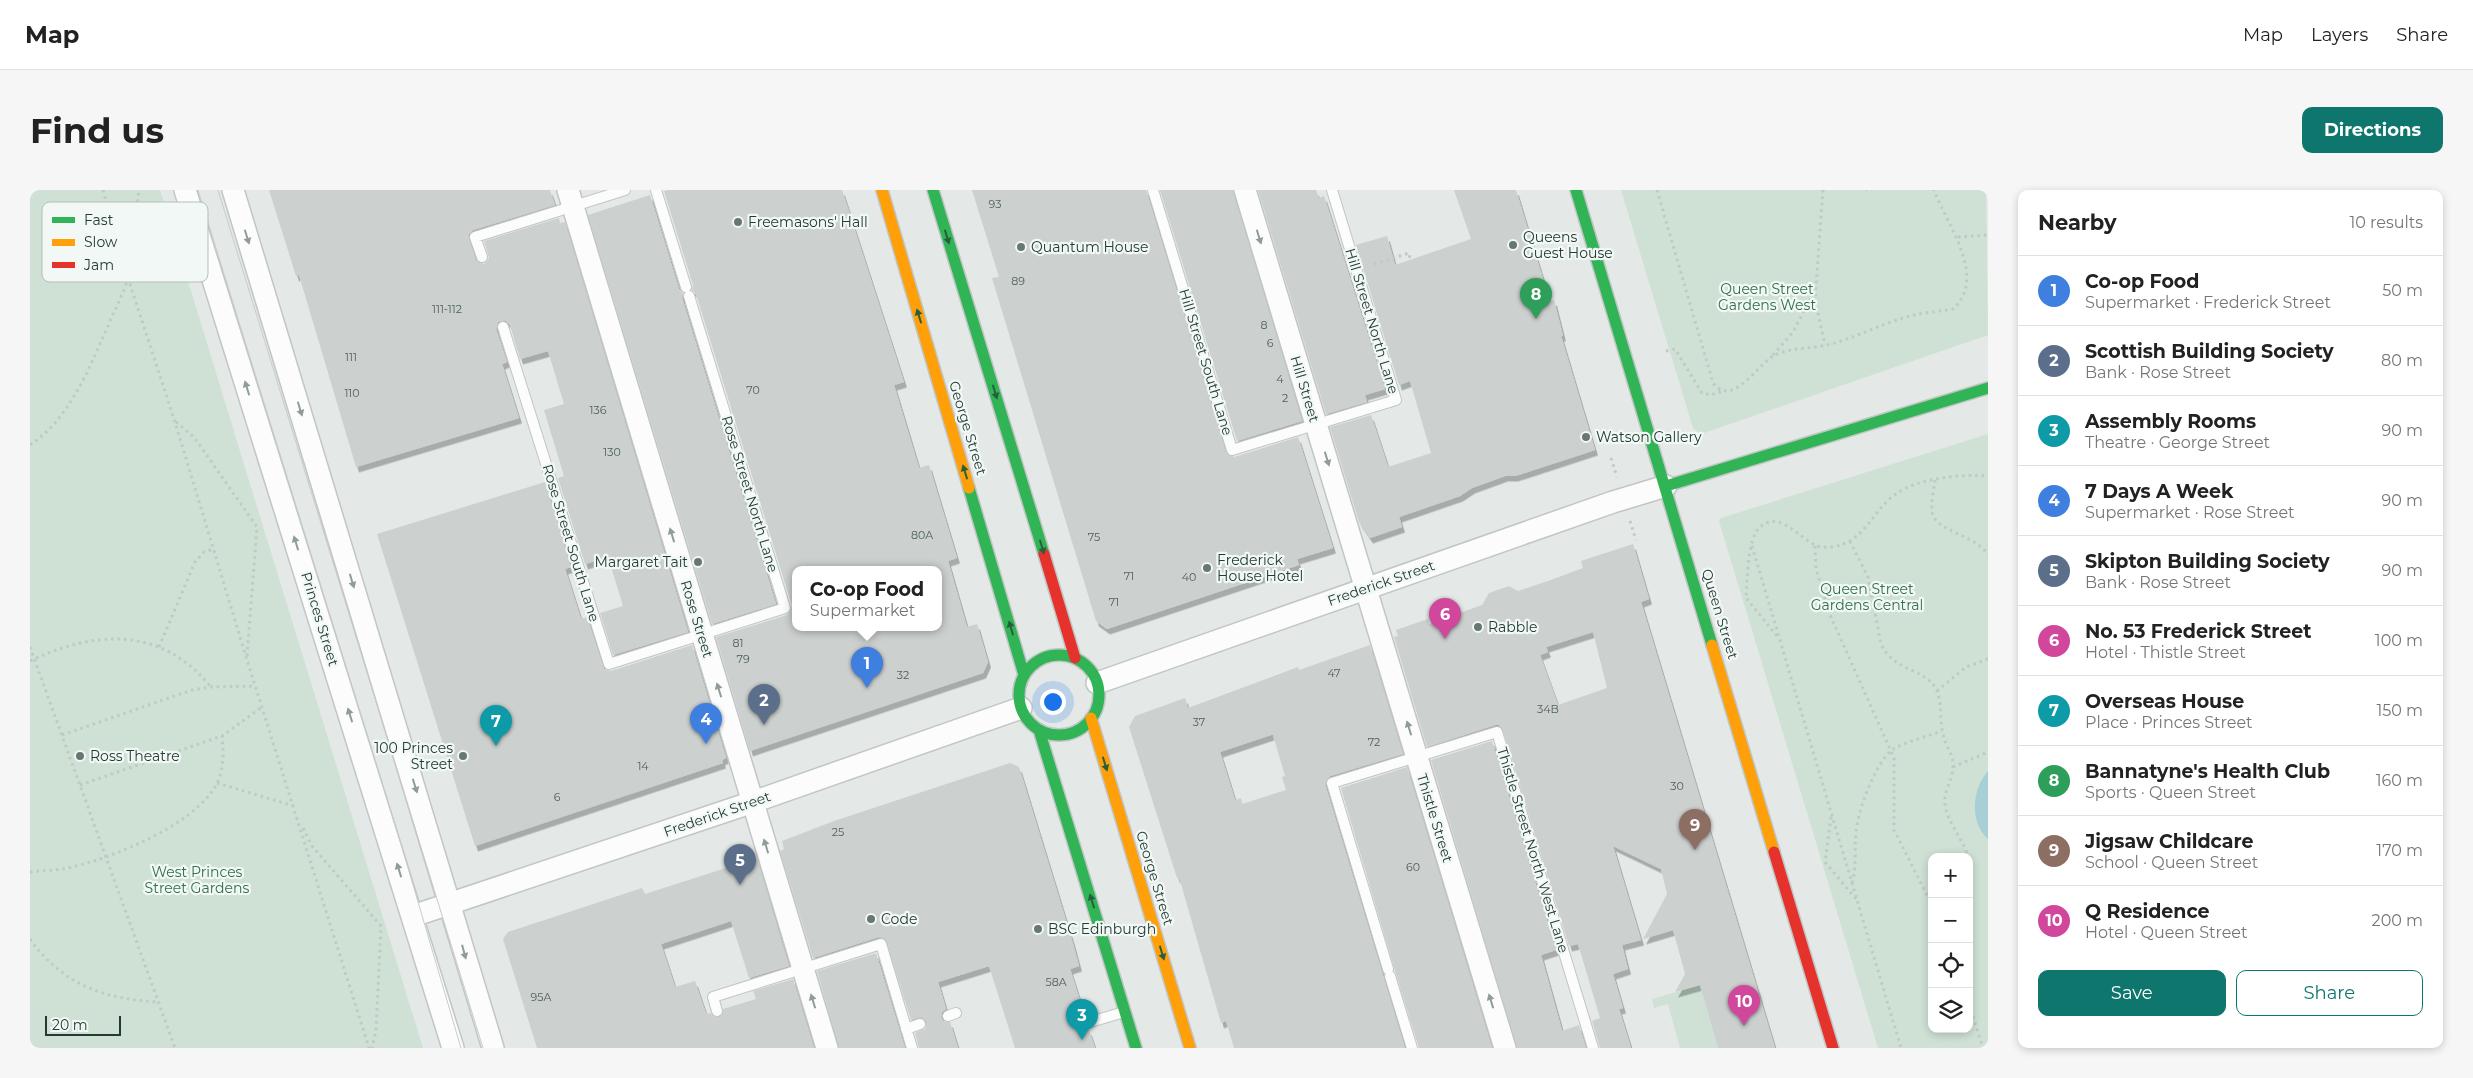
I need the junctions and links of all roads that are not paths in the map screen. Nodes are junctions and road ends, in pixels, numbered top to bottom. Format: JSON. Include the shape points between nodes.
{"nodes":[{"id":1,"x":185,"y":190,"type":"edge"},
{"id":2,"x":233,"y":190,"type":"edge"},
{"id":3,"x":625,"y":190,"type":"edge"},
{"id":4,"x":656,"y":190,"type":"edge"},
{"id":5,"x":882,"y":190,"type":"edge"},
{"id":6,"x":933,"y":190,"type":"edge"},
{"id":7,"x":1153,"y":190,"type":"edge"},
{"id":8,"x":1245,"y":190,"type":"edge"},
{"id":9,"x":1332,"y":190,"type":"edge"},
{"id":10,"x":1576,"y":190,"type":"edge"},
{"id":11,"x":570,"y":198,"type":"edge"},
{"id":12,"x":189,"y":202,"type":"edge"},
{"id":13,"x":482,"y":257,"type":"dead end"},
{"id":14,"x":208,"y":263,"type":"edge"},
{"id":15,"x":503,"y":327,"type":"dead end"},
{"id":16,"x":1988,"y":388,"type":"edge"},
{"id":17,"x":1316,"y":424,"type":"junction"},
{"id":18,"x":1666,"y":486,"type":"junction"},
{"id":19,"x":1366,"y":588,"type":"junction"},
{"id":20,"x":702,"y":635,"type":"junction"},
{"id":21,"x":1076,"y":658,"type":"junction"},
{"id":22,"x":1024,"y":675,"type":"junction"},
{"id":23,"x":1097,"y":683,"type":"junction"},
{"id":24,"x":1021,"y":708,"type":"junction"},
{"id":25,"x":1091,"y":718,"type":"junction"},
{"id":26,"x":1039,"y":730,"type":"junction"},
{"id":27,"x":1417,"y":757,"type":"junction"},
{"id":28,"x":753,"y":802,"type":"junction"},
{"id":29,"x":451,"y":905,"type":"junction"},
{"id":30,"x":413,"y":916,"type":"junction"},
{"id":31,"x":803,"y":969,"type":"junction"},
{"id":32,"x":717,"y":1010,"type":"dead end"},
{"id":33,"x":1126,"y":1012,"type":"junction"},
{"id":34,"x":920,"y":1024,"type":"dead end"},
{"id":35,"x":1087,"y":1024,"type":"dead end"},
{"id":36,"x":906,"y":1028,"type":"junction"},
{"id":37,"x":453,"y":1048,"type":"edge"},
{"id":38,"x":493,"y":1048,"type":"edge"},
{"id":39,"x":827,"y":1048,"type":"edge"},
{"id":40,"x":912,"y":1048,"type":"edge"},
{"id":41,"x":1136,"y":1048,"type":"edge"},
{"id":42,"x":1190,"y":1048,"type":"edge"},
{"id":43,"x":1412,"y":1048,"type":"edge"},
{"id":44,"x":1505,"y":1048,"type":"edge"},
{"id":45,"x":1593,"y":1048,"type":"edge"},
{"id":46,"x":1834,"y":1048,"type":"edge"}],
"edges":[{"from":12,"to":1,"type":"street","name":"Princes Street","one_way":true},
{"from":2,"to":29,"type":"street","one_way":true},
{"from":3,"to":11,"type":"lane"},
{"from":4,"to":20,"type":"lane","name":"Rose Street North Lane","via":[[785,608]]},
{"from":22,"to":5,"type":"street","name":"George Street","one_way":true},
{"from":6,"to":21,"type":"street","one_way":true},
{"from":7,"to":17,"type":"lane","name":"Hill Street South Lane","via":[[1232,450]]},
{"from":8,"to":17,"type":"street","name":"Hill Street","one_way":true},
{"from":9,"to":17,"type":"lane","name":"Hill Street North Lane","via":[[1396,400]]},
{"from":10,"to":18,"type":"street","name":"Queen Street"},
{"from":11,"to":13,"type":"lane","via":[[475,237]]},
{"from":20,"to":11,"type":"street","name":"Rose Street","one_way":true},
{"from":30,"to":14,"type":"street","name":"Princes Street","one_way":true},
{"from":15,"to":20,"type":"lane","name":"Rose Street South Lane","via":[[608,664]]},
{"from":16,"to":18,"type":"street"},
{"from":17,"to":19,"type":"street","name":"Hill Street","one_way":true},
{"from":18,"to":19,"type":"street","name":"Frederick Street"},
{"from":18,"to":46,"type":"street","name":"Queen Street"},
{"from":19,"to":23,"type":"street","name":"Frederick Street"},
{"from":27,"to":19,"type":"street","name":"Thistle Street","one_way":true},
{"from":28,"to":20,"type":"street","name":"Rose Street","one_way":true},
{"from":21,"to":22,"type":"street","via":[[1059,654],[1042,658]]},
{"from":21,"to":23,"type":"street","via":[[1087,666]]},
{"from":22,"to":24,"type":"street","name":"George Street","via":[[1019,691]]},
{"from":23,"to":25,"type":"street","via":[[1098,701]]},
{"from":24,"to":26,"type":"street"},
{"from":24,"to":28,"type":"street","name":"Frederick Street"},
{"from":25,"to":26,"type":"street","via":[[1081,728],[1067,734]]},
{"from":25,"to":42,"type":"street","name":"George Street","one_way":true},
{"from":33,"to":26,"type":"street","one_way":true},
{"from":27,"to":43,"type":"lane","via":[[1332,783]]},
{"from":44,"to":27,"type":"street","name":"Thistle Street","one_way":true},
{"from":27,"to":45,"type":"lane","name":"Thistle Street North West Lane","via":[[1497,732]]},
{"from":28,"to":29,"type":"street","name":"Frederick Street"},
{"from":31,"to":28,"type":"street","name":"Rose Street","one_way":true},
{"from":29,"to":30,"type":"street","name":"Frederick Street"},
{"from":29,"to":38,"type":"street","one_way":true},
{"from":30,"to":37,"type":"street","name":"Princes Street"},
{"from":31,"to":32,"type":"lane","via":[[713,997]]},
{"from":31,"to":36,"type":"lane","via":[[881,944]]},
{"from":39,"to":31,"type":"street","name":"Rose Street","one_way":true},
{"from":33,"to":35,"type":"lane"},
{"from":33,"to":41,"type":"street"},
{"from":34,"to":36,"type":"lane"},
{"from":36,"to":40,"type":"lane"}]}
